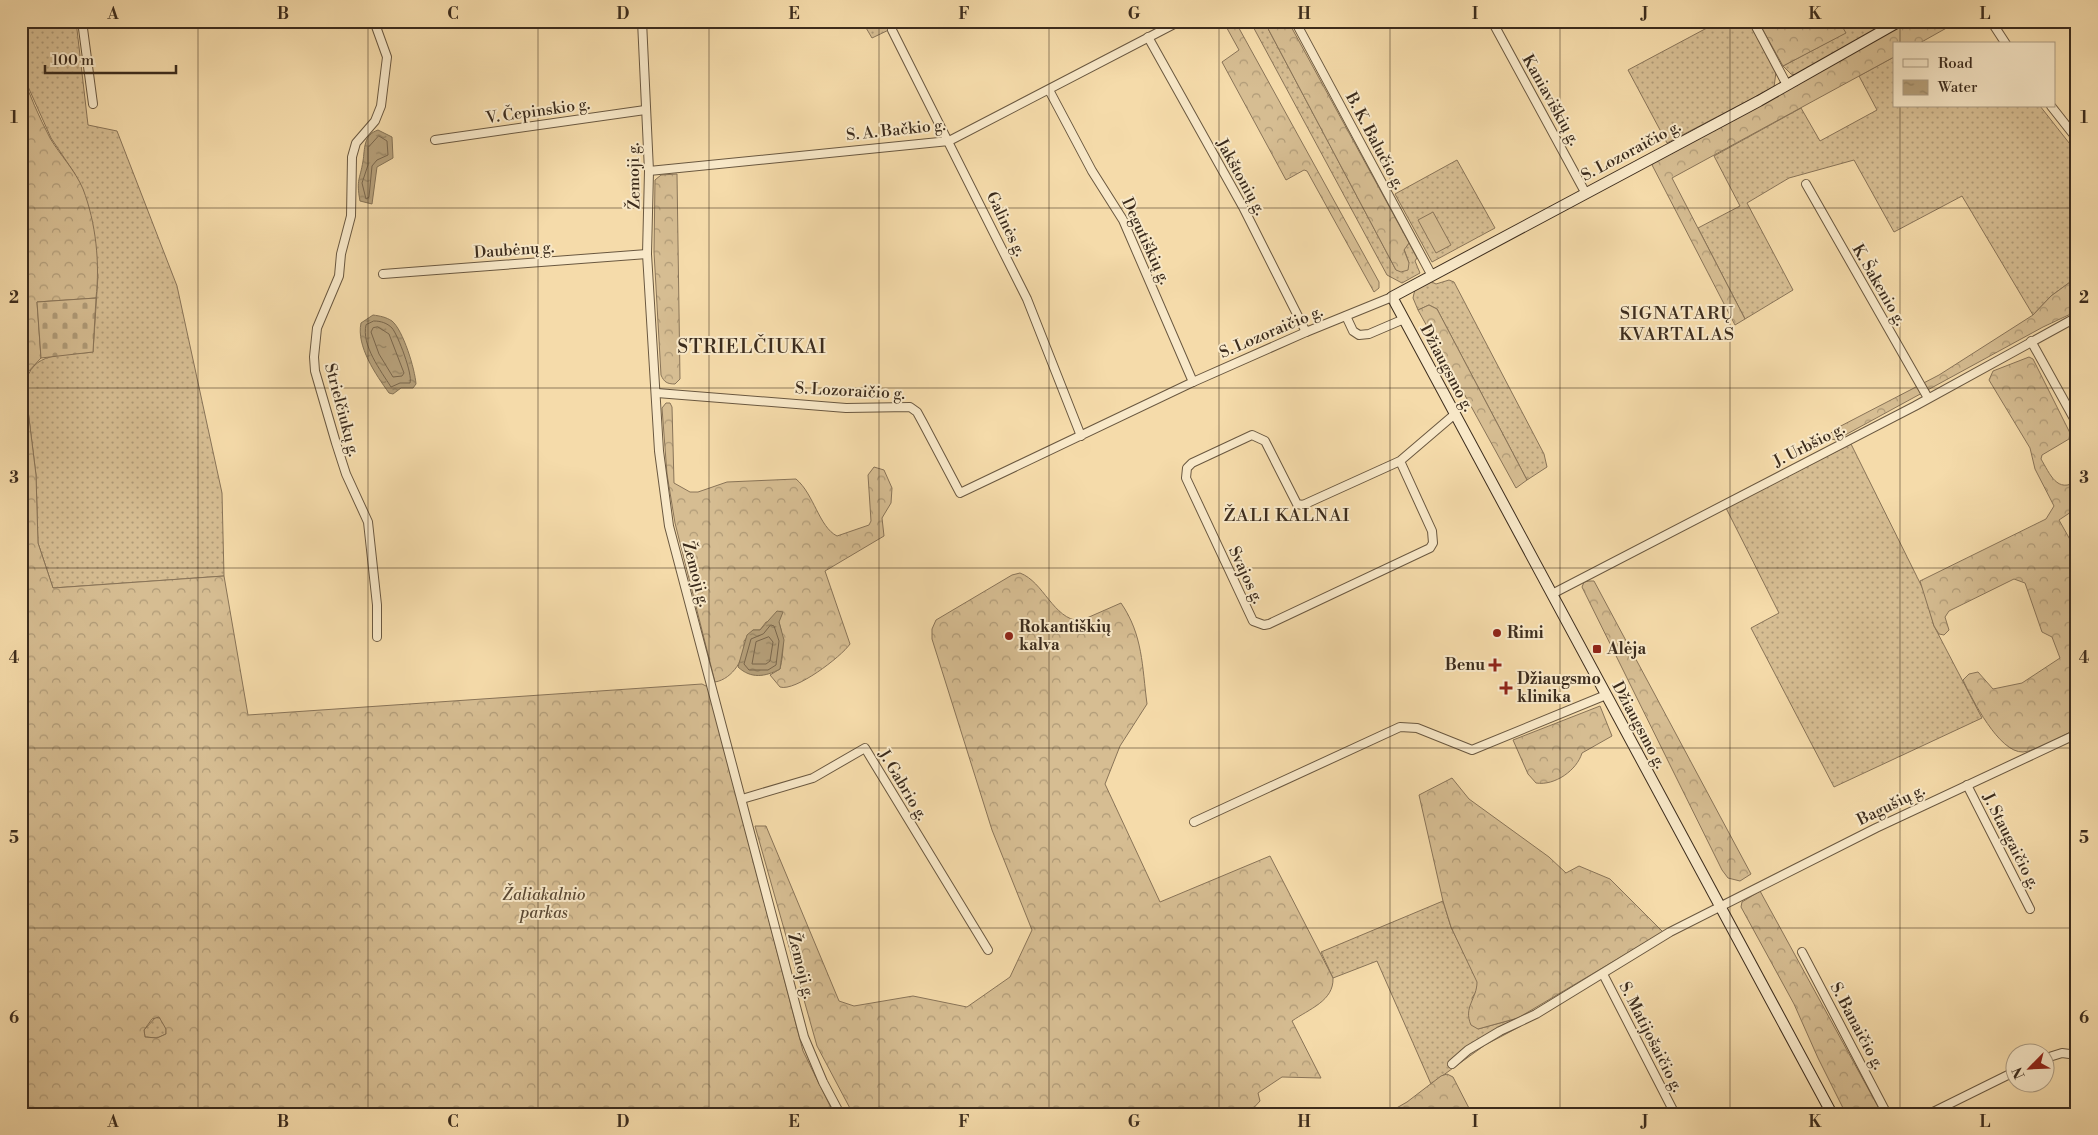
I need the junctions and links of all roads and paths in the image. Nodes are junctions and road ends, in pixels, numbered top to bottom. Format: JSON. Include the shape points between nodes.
{"nodes":[{"id":1,"x":82,"y":21,"type":"edge"},
{"id":2,"x":374,"y":21,"type":"edge"},
{"id":3,"x":642,"y":21,"type":"edge"},
{"id":4,"x":1180,"y":21,"type":"edge"},
{"id":5,"x":1295,"y":21,"type":"edge"},
{"id":6,"x":1492,"y":21,"type":"edge"},
{"id":7,"x":1753,"y":21,"type":"edge"},
{"id":8,"x":1900,"y":21,"type":"edge"},
{"id":9,"x":1991,"y":21,"type":"edge"},
{"id":10,"x":892,"y":30,"type":"dead end"},
{"id":11,"x":1148,"y":37,"type":"junction"},
{"id":12,"x":2005,"y":42,"type":"edge"},
{"id":13,"x":1787,"y":85,"type":"junction"},
{"id":14,"x":1050,"y":90,"type":"junction"},
{"id":15,"x":94,"y":104,"type":"dead end"},
{"id":16,"x":2053,"y":108,"type":"edge"},
{"id":17,"x":646,"y":110,"type":"junction"},
{"id":18,"x":2077,"y":139,"type":"edge"},
{"id":19,"x":435,"y":140,"type":"dead end"},
{"id":20,"x":949,"y":141,"type":"junction"},
{"id":21,"x":649,"y":171,"type":"junction"},
{"id":22,"x":1806,"y":184,"type":"dead end"},
{"id":23,"x":1585,"y":192,"type":"junction"},
{"id":24,"x":647,"y":254,"type":"junction"},
{"id":25,"x":383,"y":274,"type":"dead end"},
{"id":26,"x":1431,"y":274,"type":"junction"},
{"id":27,"x":1392,"y":297,"type":"junction"},
{"id":28,"x":1346,"y":316,"type":"junction"},
{"id":29,"x":2077,"y":317,"type":"edge"},
{"id":30,"x":1404,"y":318,"type":"junction"},
{"id":31,"x":1306,"y":332,"type":"junction"},
{"id":32,"x":2031,"y":341,"type":"junction"},
{"id":33,"x":1193,"y":382,"type":"junction"},
{"id":34,"x":657,"y":393,"type":"junction"},
{"id":35,"x":1928,"y":398,"type":"junction"},
{"id":36,"x":1455,"y":414,"type":"junction"},
{"id":37,"x":2077,"y":424,"type":"edge"},
{"id":38,"x":1081,"y":436,"type":"junction"},
{"id":39,"x":1400,"y":461,"type":"junction"},
{"id":40,"x":1552,"y":594,"type":"junction"},
{"id":41,"x":377,"y":637,"type":"dead end"},
{"id":42,"x":1606,"y":695,"type":"junction"},
{"id":43,"x":2077,"y":734,"type":"edge"},
{"id":44,"x":1967,"y":785,"type":"junction"},
{"id":45,"x":742,"y":799,"type":"junction"},
{"id":46,"x":1194,"y":822,"type":"dead end"},
{"id":47,"x":1720,"y":906,"type":"junction"},
{"id":48,"x":2030,"y":909,"type":"dead end"},
{"id":49,"x":988,"y":950,"type":"dead end"},
{"id":50,"x":1802,"y":952,"type":"dead end"},
{"id":51,"x":1603,"y":974,"type":"junction"},
{"id":52,"x":2056,"y":1055,"type":"edge"},
{"id":53,"x":2077,"y":1055,"type":"edge"},
{"id":54,"x":1452,"y":1064,"type":"dead end"},
{"id":55,"x":2006,"y":1077,"type":"edge"},
{"id":56,"x":840,"y":1114,"type":"edge"},
{"id":57,"x":1675,"y":1114,"type":"edge"},
{"id":58,"x":1832,"y":1114,"type":"edge"},
{"id":59,"x":1887,"y":1114,"type":"edge"},
{"id":60,"x":1929,"y":1114,"type":"edge"}],
"edges":[{"from":1,"to":15,"type":"street"},
{"from":2,"to":41,"type":"street","name":"Strielčiukų g.","via":[[387,57],[382,106],[375,121],[356,143],[352,157],[351,216],[339,276],[318,328],[314,357],[346,474],[368,522]]},
{"from":3,"to":17,"type":"street","name":"Žemoji g."},
{"from":4,"to":11,"type":"street","name":"S. A. Bačkio g."},
{"from":5,"to":26,"type":"street","name":"B. K. Balučio g."},
{"from":6,"to":23,"type":"street","name":"Kaniaviškių g."},
{"from":7,"to":13,"type":"street"},
{"from":8,"to":13,"type":"street","name":"S. Lozoraičio g."},
{"from":9,"to":12,"type":"street"},
{"from":10,"to":20,"type":"street","name":"Galinės g."},
{"from":11,"to":14,"type":"street","name":"S. A. Bačkio g."},
{"from":11,"to":31,"type":"street","name":"Jakštonių g.","via":[[1243,207]]},
{"from":13,"to":23,"type":"street","name":"S. Lozoraičio g."},
{"from":14,"to":20,"type":"street","name":"S. A. Bačkio g."},
{"from":14,"to":33,"type":"street","name":"Degutiškių g.","via":[[1092,171],[1123,220]]},
{"from":16,"to":18,"type":"street"},
{"from":17,"to":19,"type":"street","name":"V. Čepinskio g."},
{"from":17,"to":21,"type":"street","name":"Žemoji g."},
{"from":20,"to":21,"type":"street","name":"S. A. Bačkio g."},
{"from":20,"to":38,"type":"street","name":"Galinės g.","via":[[1027,299]]},
{"from":21,"to":24,"type":"street","name":"Žemoji g."},
{"from":22,"to":35,"type":"street","name":"K. Šakenio g."},
{"from":23,"to":26,"type":"street","name":"S. Lozoraičio g."},
{"from":24,"to":25,"type":"street","name":"Daubėnų g."},
{"from":24,"to":34,"type":"street","name":"Žemoji g."},
{"from":26,"to":27,"type":"street","name":"S. Lozoraičio g."},
{"from":27,"to":28,"type":"street","name":"S. Lozoraičio g."},
{"from":27,"to":30,"type":"street","name":"Džiaugsmo g."},
{"from":28,"to":30,"type":"street","via":[[1352,331],[1360,335]]},
{"from":28,"to":31,"type":"street","name":"S. Lozoraičio g."},
{"from":29,"to":32,"type":"street","name":"J. Urbšio g."},
{"from":30,"to":36,"type":"street","name":"Džiaugsmo g."},
{"from":31,"to":33,"type":"street","name":"S. Lozoraičio g."},
{"from":32,"to":35,"type":"street","name":"J. Urbšio g."},
{"from":32,"to":37,"type":"street"},
{"from":33,"to":38,"type":"street","name":"S. Lozoraičio g."},
{"from":34,"to":38,"type":"street","name":"S. Lozoraičio g.","via":[[846,408],[910,407],[923,423],[960,493]]},
{"from":34,"to":45,"type":"street","name":"Žemoji g.","via":[[659,451],[669,526]]},
{"from":35,"to":40,"type":"street","name":"J. Urbšio g."},
{"from":36,"to":39,"type":"street","name":"Svajos g."},
{"from":36,"to":40,"type":"street","name":"Džiaugsmo g."},
{"from":39,"to":39,"type":"street","name":"Svajos g.","via":[[1303,505],[1297,504],[1265,441],[1256,435],[1187,468],[1186,478],[1253,621],[1269,624],[1430,548],[1432,532]]},
{"from":40,"to":42,"type":"street","name":"Džiaugsmo g."},
{"from":42,"to":46,"type":"street","via":[[1472,750],[1417,728],[1400,726]]},
{"from":42,"to":47,"type":"street","name":"Džiaugsmo g."},
{"from":43,"to":44,"type":"street","name":"Bagušių g."},
{"from":44,"to":47,"type":"street","name":"Bagušių g."},
{"from":44,"to":48,"type":"street","name":"J. Staugaičio g."},
{"from":45,"to":49,"type":"street","name":"J. Gabrio g.","via":[[813,778],[865,748]]},
{"from":45,"to":56,"type":"street","name":"Žemoji g.","via":[[804,1037]]},
{"from":47,"to":51,"type":"street","name":"Bagušių g.","via":[[1670,932]]},
{"from":47,"to":58,"type":"street","name":"Džiaugsmo g."},
{"from":50,"to":59,"type":"street","name":"S. Banaičio g."},
{"from":51,"to":54,"type":"street","name":"Bagušių g.","via":[[1468,1050]]},
{"from":51,"to":57,"type":"street","name":"S. Matijošaičio g."},
{"from":52,"to":53,"type":"street"},
{"from":55,"to":60,"type":"street"}]}
